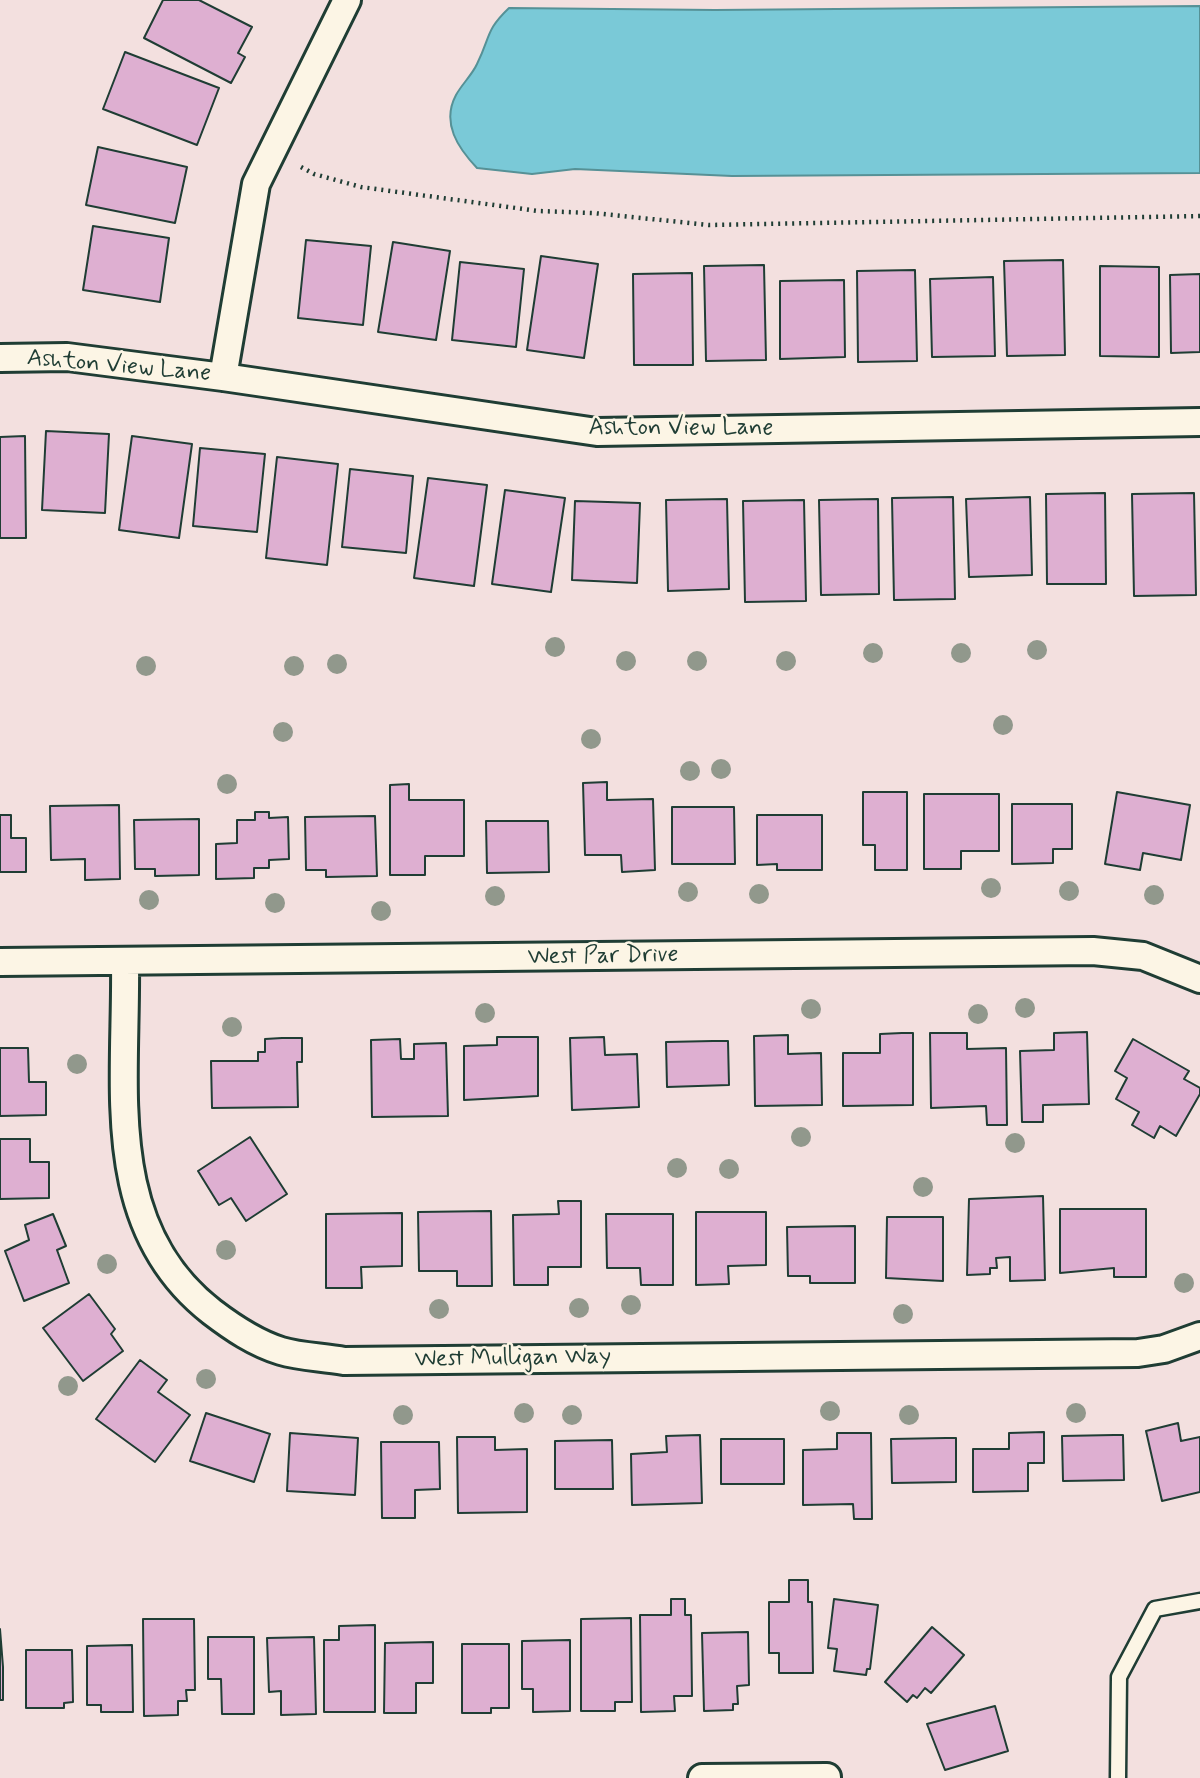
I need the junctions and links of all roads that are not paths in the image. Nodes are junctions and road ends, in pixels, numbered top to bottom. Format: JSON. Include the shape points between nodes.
{"nodes":[{"id":1,"x":347,"y":0,"type":"edge"},
{"id":2,"x":0,"y":358,"type":"edge"},
{"id":3,"x":223,"y":377,"type":"junction"},
{"id":4,"x":1200,"y":422,"type":"edge"},
{"id":5,"x":0,"y":962,"type":"edge"},
{"id":6,"x":125,"y":962,"type":"junction"},
{"id":7,"x":1200,"y":979,"type":"edge"},
{"id":8,"x":1200,"y":1336,"type":"edge"},
{"id":9,"x":1200,"y":1601,"type":"edge"},
{"id":10,"x":827,"y":1777,"type":"edge"},
{"id":11,"x":702,"y":1778,"type":"edge"},
{"id":12,"x":1118,"y":1778,"type":"edge"}],
"edges":[{"from":1,"to":3,"type":"street","via":[[256,184]]},
{"from":2,"to":3,"type":"street","name":"Ashton View Lane","via":[[67,358]]},
{"from":3,"to":4,"type":"street","name":"Ashton View Lane","via":[[597,432]]},
{"from":5,"to":6,"type":"street","name":"West Par Drive"},
{"from":6,"to":7,"type":"street","name":"West Par Drive","via":[[1093,951],[1143,956]]},
{"from":6,"to":8,"type":"street","name":"West Mulligan Way","via":[[127,1147],[137,1207],[162,1258],[197,1301],[232,1328],[281,1351],[344,1361],[1138,1353]]},
{"from":9,"to":12,"type":"lane","via":[[1155,1609],[1119,1677]]},
{"from":10,"to":11,"type":"street"}]}
